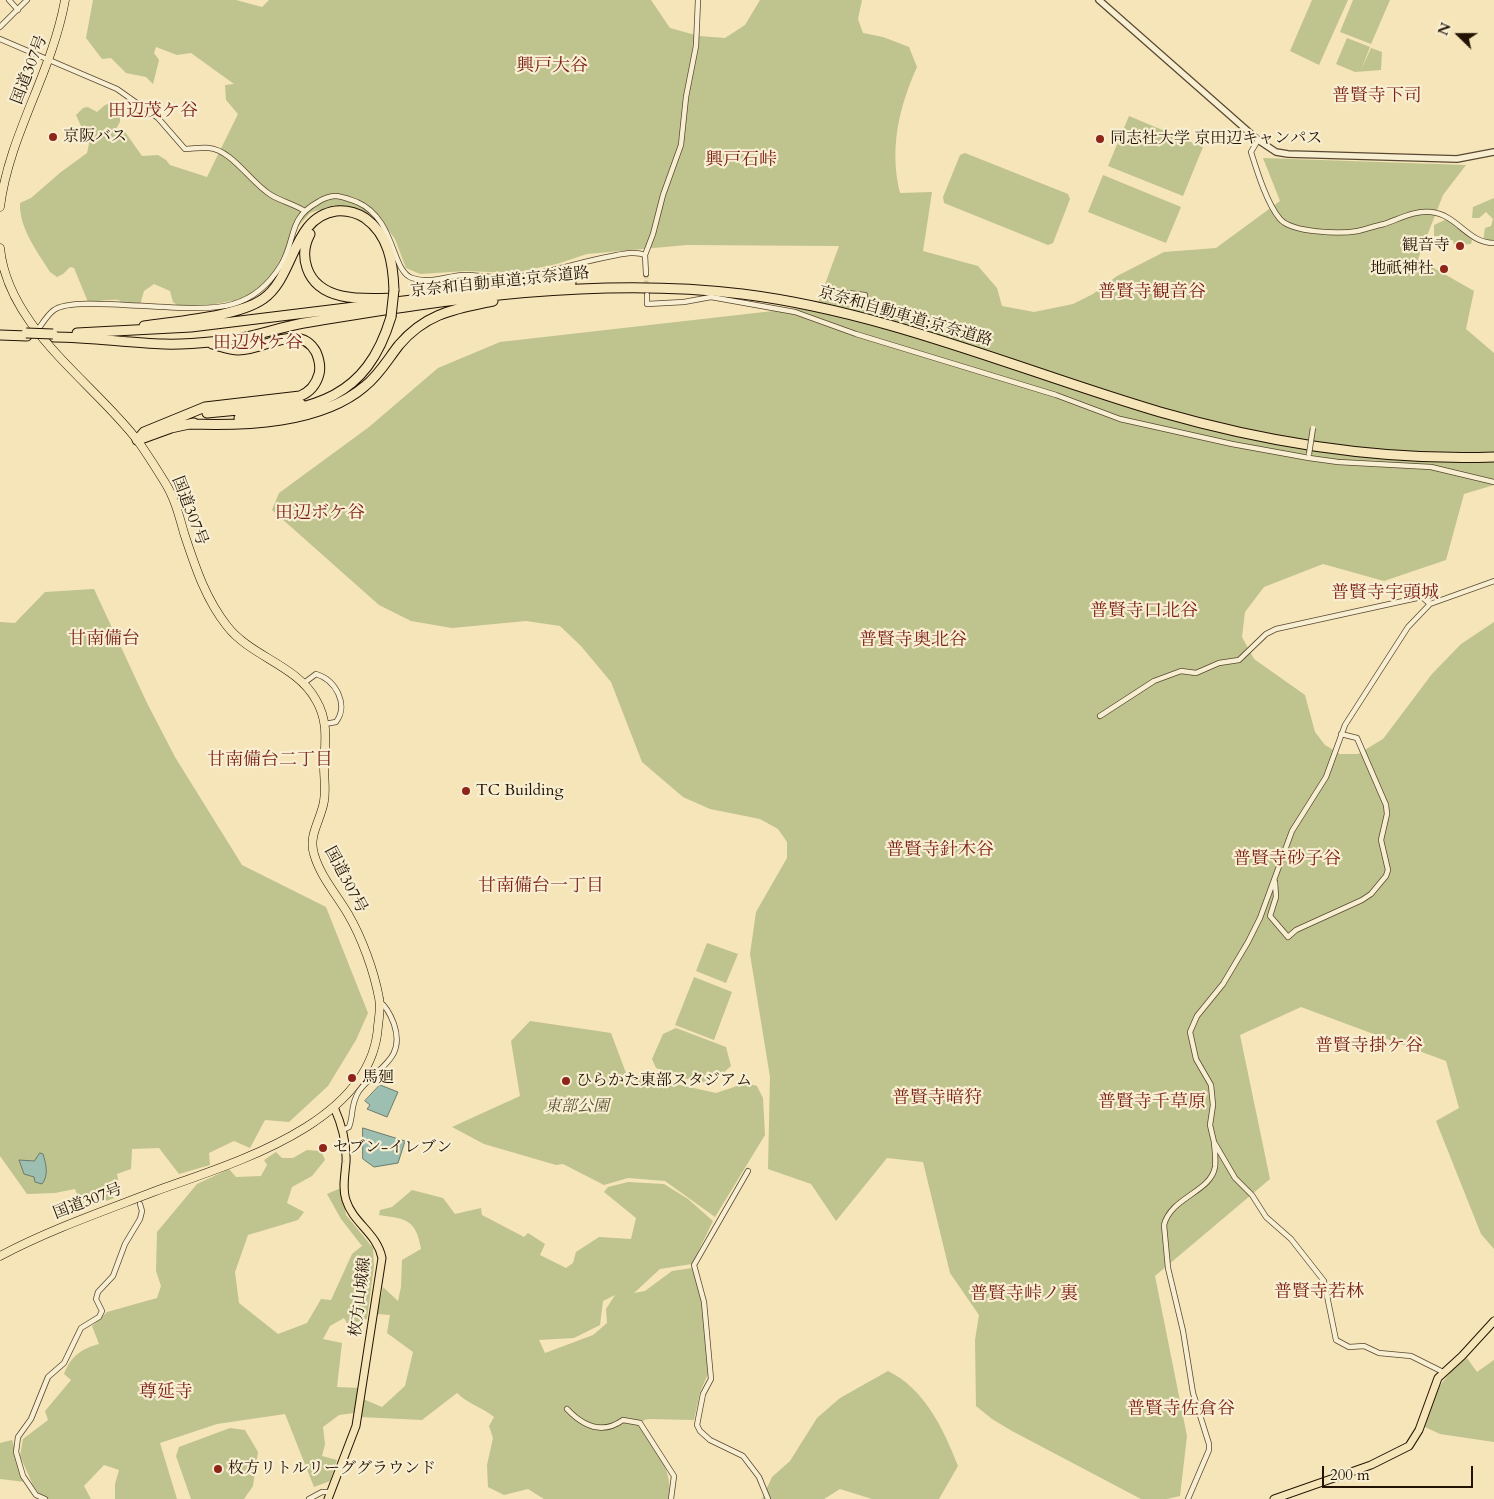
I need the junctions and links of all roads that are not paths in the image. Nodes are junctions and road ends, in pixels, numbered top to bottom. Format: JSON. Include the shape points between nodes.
{"nodes":[{"id":1,"x":9,"y":0,"type":"edge"},
{"id":2,"x":28,"y":0,"type":"edge"},
{"id":3,"x":65,"y":0,"type":"edge"},
{"id":4,"x":698,"y":0,"type":"edge"},
{"id":5,"x":1099,"y":0,"type":"edge"},
{"id":6,"x":18,"y":10,"type":"junction"},
{"id":7,"x":0,"y":27,"type":"edge"},
{"id":8,"x":0,"y":39,"type":"edge"},
{"id":9,"x":50,"y":61,"type":"junction"},
{"id":10,"x":1258,"y":140,"type":"junction"},
{"id":11,"x":1494,"y":152,"type":"edge"},
{"id":12,"x":0,"y":207,"type":"edge"},
{"id":13,"x":303,"y":210,"type":"junction"},
{"id":14,"x":1494,"y":243,"type":"edge"},
{"id":15,"x":0,"y":248,"type":"edge"},
{"id":16,"x":645,"y":255,"type":"junction"},
{"id":17,"x":646,"y":274,"type":"tunnel mouth"},
{"id":18,"x":2,"y":277,"type":"edge"},
{"id":19,"x":544,"y":284,"type":"junction"},
{"id":20,"x":552,"y":290,"type":"junction"},
{"id":21,"x":392,"y":291,"type":"junction"},
{"id":22,"x":839,"y":292,"type":"dead end"},
{"id":23,"x":646,"y":295,"type":"dead end"},
{"id":24,"x":865,"y":300,"type":"dead end"},
{"id":25,"x":36,"y":330,"type":"junction"},
{"id":26,"x":69,"y":333,"type":"junction"},
{"id":27,"x":0,"y":334,"type":"edge"},
{"id":28,"x":54,"y":335,"type":"junction"},
{"id":29,"x":202,"y":342,"type":"junction"},
{"id":30,"x":186,"y":420,"type":"junction"},
{"id":31,"x":1313,"y":428,"type":"dead end"},
{"id":32,"x":137,"y":440,"type":"junction"},
{"id":33,"x":1309,"y":456,"type":"junction"},
{"id":34,"x":1494,"y":457,"type":"edge"},
{"id":35,"x":1494,"y":482,"type":"edge"},
{"id":36,"x":1494,"y":581,"type":"edge"},
{"id":37,"x":1430,"y":604,"type":"junction"},
{"id":38,"x":304,"y":683,"type":"junction"},
{"id":39,"x":1100,"y":716,"type":"dead end"},
{"id":40,"x":325,"y":724,"type":"junction"},
{"id":41,"x":1341,"y":734,"type":"junction"},
{"id":42,"x":1275,"y":880,"type":"junction"},
{"id":43,"x":380,"y":1002,"type":"junction"},
{"id":44,"x":334,"y":1107,"type":"junction"},
{"id":45,"x":343,"y":1130,"type":"junction"},
{"id":46,"x":1214,"y":1142,"type":"junction"},
{"id":47,"x":748,"y":1170,"type":"dead end"},
{"id":48,"x":140,"y":1204,"type":"dead end"},
{"id":49,"x":0,"y":1256,"type":"edge"},
{"id":50,"x":1494,"y":1321,"type":"edge"},
{"id":51,"x":1443,"y":1372,"type":"junction"},
{"id":52,"x":567,"y":1409,"type":"dead end"},
{"id":53,"x":329,"y":1496,"type":"edge"},
{"id":54,"x":45,"y":1499,"type":"edge"},
{"id":55,"x":308,"y":1499,"type":"edge"},
{"id":56,"x":671,"y":1499,"type":"edge"},
{"id":57,"x":768,"y":1499,"type":"edge"},
{"id":58,"x":1188,"y":1499,"type":"edge"},
{"id":59,"x":1274,"y":1499,"type":"edge"}],
"edges":[{"from":1,"to":6,"type":"street"},
{"from":2,"to":6,"type":"street"},
{"from":3,"to":9,"type":"highway","name":"国道307号"},
{"from":4,"to":16,"type":"street","via":[[696,46],[681,145],[662,195]]},
{"from":5,"to":10,"type":"street"},
{"from":6,"to":7,"type":"street"},
{"from":8,"to":9,"type":"street"},
{"from":9,"to":12,"type":"highway","name":"国道307号","via":[[15,146],[5,176]]},
{"from":9,"to":13,"type":"street","via":[[117,89],[158,118],[185,149],[221,151],[271,195]]},
{"from":10,"to":11,"type":"street","via":[[1276,152],[1288,154],[1457,159]]},
{"from":10,"to":14,"type":"street","via":[[1252,152],[1255,166],[1272,206],[1280,220],[1288,224],[1344,233],[1415,212],[1430,211],[1452,218],[1475,239]]},
{"from":13,"to":16,"type":"street","via":[[335,196],[364,206],[376,214],[385,229],[400,269],[410,278],[424,281],[464,275],[512,277],[617,255],[639,252]]},
{"from":13,"to":25,"type":"street","via":[[281,264],[257,294],[244,301],[230,306],[198,309],[81,305],[54,310]]},
{"from":15,"to":18,"type":"highway","name":"国道307号"},
{"from":16,"to":17,"type":"street"},
{"from":18,"to":25,"type":"highway","name":"国道307号"},
{"from":19,"to":21,"type":"highway","via":[[368,299],[338,295],[319,286],[309,273],[304,249],[312,231],[328,218],[336,216],[349,216],[363,223],[382,248]]},
{"from":19,"to":26,"type":"highway","name":"京奈和自動車道;京奈道路","via":[[191,327]]},
{"from":19,"to":34,"type":"highway","name":"京奈和自動車道;京奈道路","via":[[670,284],[786,297],[888,321],[1110,393],[1222,425],[1277,437],[1370,450]]},
{"from":20,"to":29,"type":"highway","name":"京奈和自動車道;京奈道路","via":[[293,324],[241,338]]},
{"from":20,"to":30,"type":"highway","via":[[455,309],[424,322],[400,344],[365,387],[320,411],[268,422],[218,425]]},
{"from":20,"to":34,"type":"highway","name":"京奈和自動車道;京奈道路","via":[[609,287],[687,289],[786,301],[886,324],[1151,409],[1221,428],[1369,454]]},
{"from":21,"to":26,"type":"highway","via":[[390,255],[378,230],[359,215],[346,211],[330,212],[307,228],[278,285],[251,305],[186,320]]},
{"from":21,"to":30,"type":"highway","via":[[388,317],[378,339],[362,364],[342,384],[300,404],[261,406]]},
{"from":22,"to":24,"type":"street","via":[[865,295]]},
{"from":23,"to":33,"type":"street","via":[[647,304],[711,297],[795,312],[1014,380],[1120,419],[1232,444]]},
{"from":25,"to":32,"type":"highway","name":"国道307号"},
{"from":26,"to":28,"type":"highway","name":"京奈和自動車道;京奈道路"},
{"from":27,"to":28,"type":"highway","name":"京奈和自動車道;京奈道路","bridge":true},
{"from":28,"to":29,"type":"highway","name":"京奈和自動車道;京奈道路","via":[[167,344]]},
{"from":29,"to":30,"type":"highway","via":[[238,350],[282,338],[297,338],[314,349],[319,358],[319,374],[311,389],[300,396],[205,407]]},
{"from":30,"to":32,"type":"highway"},
{"from":31,"to":33,"type":"street","bridge":true},
{"from":32,"to":38,"type":"highway","name":"国道307号","via":[[167,486],[211,604],[239,639]]},
{"from":33,"to":35,"type":"street","via":[[1338,462],[1431,467]]},
{"from":36,"to":37,"type":"street"},
{"from":37,"to":39,"type":"street","via":[[1423,598],[1417,598],[1276,629],[1266,634],[1239,660],[1220,663],[1196,673],[1181,670],[1154,681]]},
{"from":37,"to":41,"type":"street","via":[[1408,627]]},
{"from":38,"to":40,"type":"highway","name":"国道307号","via":[[318,702]]},
{"from":38,"to":40,"type":"street","via":[[311,676],[320,675],[338,692],[342,706],[339,718]]},
{"from":40,"to":43,"type":"highway","name":"国道307号","via":[[324,800],[314,833],[313,853],[351,918]]},
{"from":41,"to":42,"type":"street","via":[[1326,777],[1292,831]]},
{"from":41,"to":42,"type":"street","via":[[1357,738],[1386,805],[1381,840],[1388,870],[1386,876],[1362,900],[1296,930],[1288,938],[1270,916],[1276,897]]},
{"from":42,"to":46,"type":"street","via":[[1248,942],[1223,984],[1197,1016],[1190,1032],[1196,1059],[1211,1085],[1210,1125]]},
{"from":43,"to":44,"type":"highway","name":"国道307号","via":[[378,1033],[371,1059]]},
{"from":43,"to":45,"type":"street","via":[[392,1018],[397,1047],[392,1058],[359,1091],[350,1110],[348,1127]]},
{"from":44,"to":45,"type":"main road","name":"枚方山城線"},
{"from":44,"to":49,"type":"highway","name":"国道307号","via":[[292,1137],[263,1151],[78,1220]]},
{"from":45,"to":53,"type":"main road","name":"枚方山城線","via":[[346,1141],[346,1200],[351,1212],[379,1247],[382,1258],[356,1426]]},
{"from":46,"to":51,"type":"street","via":[[1235,1178],[1252,1195],[1266,1217],[1320,1274],[1328,1296],[1334,1335],[1340,1344],[1411,1356]]},
{"from":46,"to":58,"type":"street","via":[[1215,1168],[1210,1178],[1172,1210],[1164,1225],[1168,1268],[1193,1393],[1209,1444]]},
{"from":47,"to":57,"type":"street","via":[[694,1266],[704,1302],[711,1378],[703,1394],[697,1425],[710,1440],[743,1456],[759,1476]]},
{"from":48,"to":54,"type":"street","via":[[140,1219],[125,1244],[113,1276],[98,1292],[96,1299],[102,1311],[99,1317],[87,1323],[76,1335],[64,1363],[48,1377],[30,1419],[18,1437],[16,1452],[23,1476],[36,1495]]},
{"from":50,"to":51,"type":"main road"},
{"from":51,"to":59,"type":"main road","via":[[1433,1385],[1419,1430],[1410,1446],[1352,1472]]},
{"from":52,"to":56,"type":"street","via":[[592,1428],[614,1426],[623,1420],[640,1423],[674,1476]]},
{"from":53,"to":55,"type":"street","via":[[322,1492]]}]}
